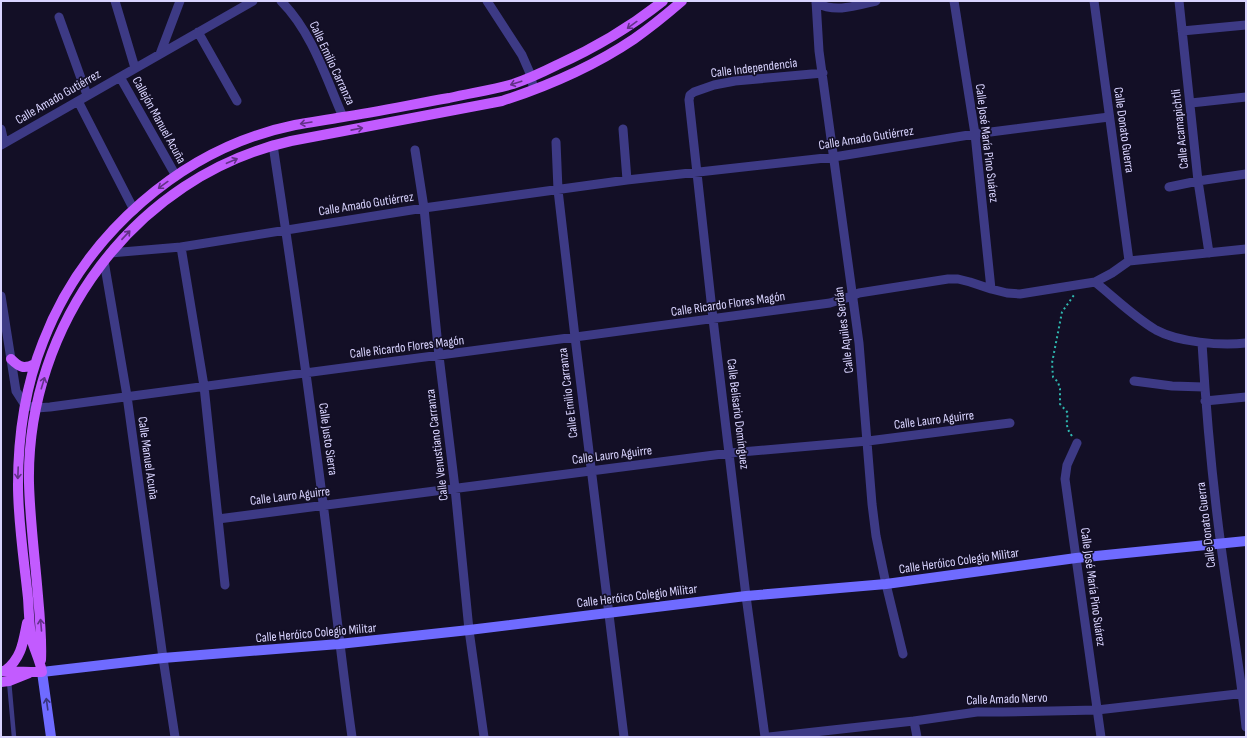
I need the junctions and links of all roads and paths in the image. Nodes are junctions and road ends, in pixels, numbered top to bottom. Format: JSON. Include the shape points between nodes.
{"nodes":[{"id":1,"x":115,"y":1,"type":"edge"},
{"id":2,"x":180,"y":1,"type":"edge"},
{"id":3,"x":253,"y":1,"type":"edge"},
{"id":4,"x":281,"y":1,"type":"edge"},
{"id":5,"x":487,"y":1,"type":"edge"},
{"id":6,"x":663,"y":1,"type":"edge"},
{"id":7,"x":682,"y":1,"type":"edge"},
{"id":8,"x":876,"y":1,"type":"edge"},
{"id":9,"x":954,"y":1,"type":"edge"},
{"id":10,"x":1094,"y":1,"type":"edge"},
{"id":11,"x":1179,"y":1,"type":"edge"},
{"id":12,"x":816,"y":2,"type":"edge"},
{"id":13,"x":59,"y":17,"type":"dead end"},
{"id":14,"x":1246,"y":25,"type":"edge"},
{"id":15,"x":1182,"y":31,"type":"junction"},
{"id":16,"x":198,"y":32,"type":"junction"},
{"id":17,"x":160,"y":54,"type":"junction"},
{"id":18,"x":135,"y":68,"type":"junction"},
{"id":19,"x":823,"y":73,"type":"junction"},
{"id":20,"x":120,"y":77,"type":"junction"},
{"id":21,"x":531,"y":78,"type":"junction"},
{"id":22,"x":534,"y":89,"type":"junction"},
{"id":23,"x":87,"y":95,"type":"junction"},
{"id":24,"x":690,"y":95,"type":"joint"},
{"id":25,"x":1246,"y":97,"type":"edge"},
{"id":26,"x":78,"y":100,"type":"junction"},
{"id":27,"x":237,"y":101,"type":"dead end"},
{"id":28,"x":1191,"y":103,"type":"junction"},
{"id":29,"x":1109,"y":117,"type":"junction"},
{"id":30,"x":343,"y":118,"type":"junction"},
{"id":31,"x":1,"y":129,"type":"edge"},
{"id":32,"x":623,"y":129,"type":"dead end"},
{"id":33,"x":975,"y":134,"type":"junction"},
{"id":34,"x":556,"y":142,"type":"dead end"},
{"id":35,"x":3,"y":144,"type":"edge"},
{"id":36,"x":273,"y":145,"type":"junction"},
{"id":37,"x":416,"y":150,"type":"dead end"},
{"id":38,"x":834,"y":157,"type":"junction"},
{"id":39,"x":696,"y":172,"type":"junction"},
{"id":40,"x":1246,"y":174,"type":"edge"},
{"id":41,"x":176,"y":176,"type":"junction"},
{"id":42,"x":627,"y":180,"type":"junction"},
{"id":43,"x":1198,"y":181,"type":"junction"},
{"id":44,"x":1168,"y":187,"type":"dead end"},
{"id":45,"x":558,"y":190,"type":"junction"},
{"id":46,"x":424,"y":208,"type":"junction"},
{"id":47,"x":134,"y":210,"type":"junction"},
{"id":48,"x":287,"y":230,"type":"junction"},
{"id":49,"x":181,"y":247,"type":"junction"},
{"id":50,"x":1246,"y":249,"type":"edge"},
{"id":51,"x":1209,"y":253,"type":"junction"},
{"id":52,"x":107,"y":257,"type":"junction"},
{"id":53,"x":1129,"y":262,"type":"junction"},
{"id":54,"x":1096,"y":282,"type":"junction"},
{"id":55,"x":1083,"y":285,"type":"junction"},
{"id":56,"x":991,"y":289,"type":"junction"},
{"id":57,"x":853,"y":295,"type":"junction"},
{"id":58,"x":1,"y":296,"type":"edge"},
{"id":59,"x":713,"y":319,"type":"junction"},
{"id":60,"x":575,"y":337,"type":"junction"},
{"id":61,"x":1202,"y":343,"type":"junction"},
{"id":62,"x":1246,"y":343,"type":"edge"},
{"id":63,"x":439,"y":356,"type":"junction"},
{"id":64,"x":11,"y":359,"type":"junction"},
{"id":65,"x":35,"y":364,"type":"junction"},
{"id":66,"x":306,"y":373,"type":"junction"},
{"id":67,"x":1134,"y":381,"type":"dead end"},
{"id":68,"x":204,"y":386,"type":"junction"},
{"id":69,"x":1204,"y":387,"type":"junction"},
{"id":70,"x":127,"y":396,"type":"junction"},
{"id":71,"x":1246,"y":397,"type":"edge"},
{"id":72,"x":1205,"y":401,"type":"junction"},
{"id":73,"x":26,"y":405,"type":"junction"},
{"id":74,"x":36,"y":408,"type":"junction"},
{"id":75,"x":1010,"y":424,"type":"dead end"},
{"id":76,"x":868,"y":441,"type":"junction"},
{"id":77,"x":1077,"y":443,"type":"joint"},
{"id":78,"x":730,"y":452,"type":"junction"},
{"id":79,"x":590,"y":471,"type":"junction"},
{"id":80,"x":455,"y":488,"type":"junction"},
{"id":81,"x":324,"y":505,"type":"junction"},
{"id":82,"x":218,"y":519,"type":"junction"},
{"id":83,"x":1246,"y":541,"type":"edge"},
{"id":84,"x":1221,"y":544,"type":"junction"},
{"id":85,"x":1076,"y":558,"type":"junction"},
{"id":86,"x":886,"y":584,"type":"junction"},
{"id":87,"x":225,"y":585,"type":"dead end"},
{"id":88,"x":746,"y":596,"type":"junction"},
{"id":89,"x":29,"y":611,"type":"junction"},
{"id":90,"x":609,"y":612,"type":"junction"},
{"id":91,"x":469,"y":630,"type":"junction"},
{"id":92,"x":339,"y":644,"type":"junction"},
{"id":93,"x":903,"y":654,"type":"dead end"},
{"id":94,"x":162,"y":658,"type":"junction"},
{"id":95,"x":41,"y":668,"type":"junction"},
{"id":96,"x":4,"y":670,"type":"edge"},
{"id":97,"x":31,"y":672,"type":"junction"},
{"id":98,"x":5,"y":681,"type":"edge"},
{"id":99,"x":1244,"y":693,"type":"edge"},
{"id":100,"x":1097,"y":710,"type":"junction"},
{"id":101,"x":914,"y":720,"type":"junction"},
{"id":102,"x":1246,"y":727,"type":"edge"},
{"id":103,"x":14,"y":737,"type":"edge"},
{"id":104,"x":51,"y":737,"type":"edge"},
{"id":105,"x":175,"y":737,"type":"edge"},
{"id":106,"x":352,"y":737,"type":"edge"},
{"id":107,"x":484,"y":737,"type":"edge"},
{"id":108,"x":624,"y":737,"type":"edge"},
{"id":109,"x":765,"y":737,"type":"edge"},
{"id":110,"x":768,"y":737,"type":"edge"},
{"id":111,"x":917,"y":737,"type":"edge"},
{"id":112,"x":1101,"y":737,"type":"edge"}],
"edges":[{"from":1,"to":18,"type":"street"},
{"from":2,"to":17,"type":"street"},
{"from":3,"to":16,"type":"street","name":"Calle Amado Gutiérrez"},
{"from":4,"to":30,"type":"street","name":"Calle Emilio Carranza","via":[[307,36]]},
{"from":5,"to":21,"type":"street","via":[[522,55]]},
{"from":6,"to":21,"type":"main road","one_way":true,"via":[[625,30]]},
{"from":7,"to":22,"type":"main road","via":[[635,38],[604,57]]},
{"from":8,"to":12,"type":"street","via":[[842,8],[829,8]]},
{"from":9,"to":33,"type":"street","name":"Calle José María Pino Suárez"},
{"from":10,"to":29,"type":"street","name":"Calle Donato Guerra"},
{"from":11,"to":15,"type":"street","name":"Calle Acamapichtli"},
{"from":12,"to":19,"type":"street","name":"Calle Aquiles Serdán"},
{"from":13,"to":23,"type":"street"},
{"from":14,"to":15,"type":"street"},
{"from":15,"to":28,"type":"street","name":"Calle Acamapichtli"},
{"from":16,"to":17,"type":"street","name":"Calle Amado Gutiérrez"},
{"from":16,"to":27,"type":"street"},
{"from":17,"to":18,"type":"street","name":"Calle Amado Gutiérrez"},
{"from":18,"to":20,"type":"street","name":"Calle Amado Gutiérrez"},
{"from":19,"to":24,"type":"street","name":"Calle Independencia","via":[[735,81],[701,89]]},
{"from":19,"to":38,"type":"street","name":"Calle Aquiles Serdán"},
{"from":20,"to":23,"type":"street","name":"Calle Amado Gutiérrez"},
{"from":20,"to":41,"type":"street","name":"Callejón Manuel Acuña"},
{"from":21,"to":22,"type":"street"},
{"from":21,"to":30,"type":"main road","one_way":true,"via":[[482,92]]},
{"from":36,"to":22,"type":"main road","one_way":true,"via":[[502,101]]},
{"from":23,"to":26,"type":"street","name":"Calle Amado Gutiérrez"},
{"from":24,"to":39,"type":"street","name":"Calle Belisario Domínguez"},
{"from":25,"to":28,"type":"street"},
{"from":26,"to":35,"type":"street","name":"Calle Amado Gutiérrez"},
{"from":26,"to":47,"type":"street"},
{"from":28,"to":43,"type":"street","name":"Calle Acamapichtli"},
{"from":29,"to":33,"type":"street","name":"Calle Amado Gutiérrez"},
{"from":29,"to":53,"type":"street","name":"Calle Donato Guerra"},
{"from":30,"to":41,"type":"main road","one_way":true,"via":[[294,125],[249,138]]},
{"from":31,"to":35,"type":"street"},
{"from":32,"to":42,"type":"street"},
{"from":33,"to":38,"type":"street","name":"Calle Amado Gutiérrez"},
{"from":33,"to":56,"type":"street","name":"Calle José María Pino Suárez"},
{"from":34,"to":45,"type":"street","name":"Calle Emilio Carranza"},
{"from":36,"to":48,"type":"street","name":"Calle Justo Sierra"},
{"from":52,"to":36,"type":"main road","one_way":true,"via":[[142,219],[166,199],[226,163]]},
{"from":37,"to":46,"type":"street","name":"Calle Venustiano Carranza"},
{"from":38,"to":39,"type":"street","name":"Calle Amado Gutiérrez"},
{"from":38,"to":57,"type":"street","name":"Calle Aquiles Serdán"},
{"from":39,"to":42,"type":"street","name":"Calle Amado Gutiérrez"},
{"from":39,"to":59,"type":"street","name":"Calle Belisario Domínguez"},
{"from":40,"to":43,"type":"street"},
{"from":41,"to":47,"type":"main road","one_way":true},
{"from":42,"to":45,"type":"street","name":"Calle Amado Gutiérrez"},
{"from":43,"to":44,"type":"street"},
{"from":43,"to":51,"type":"street","name":"Calle Acamapichtli"},
{"from":45,"to":46,"type":"street","name":"Calle Amado Gutiérrez"},
{"from":45,"to":60,"type":"street","name":"Calle Emilio Carranza"},
{"from":46,"to":48,"type":"street","name":"Calle Amado Gutiérrez"},
{"from":46,"to":63,"type":"street","name":"Calle Venustiano Carranza"},
{"from":47,"to":65,"type":"main road","via":[[106,238],[77,276],[53,318]]},
{"from":48,"to":49,"type":"street","name":"Calle Amado Gutiérrez"},
{"from":48,"to":66,"type":"street","name":"Calle Justo Sierra"},
{"from":49,"to":52,"type":"street","name":"Calle Amado Gutiérrez"},
{"from":49,"to":68,"type":"street"},
{"from":50,"to":51,"type":"street","name":"Calle Ricardo Flores Magón"},
{"from":51,"to":53,"type":"street","name":"Calle Ricardo Flores Magón"},
{"from":52,"to":70,"type":"street","name":"Calle Manuel Acuña"},
{"from":74,"to":52,"type":"main road","one_way":true,"via":[[47,368],[65,323],[88,282]]},
{"from":53,"to":54,"type":"street","name":"Calle Ricardo Flores Magón"},
{"from":54,"to":55,"type":"street","name":"Calle Ricardo Flores Magón"},
{"from":54,"to":61,"type":"street","via":[[1156,330]]},
{"from":55,"to":56,"type":"street","name":"Calle Ricardo Flores Magón","via":[[1020,294]]},
{"from":55,"to":77,"type":"path","via":[[1062,312],[1052,363],[1053,377],[1060,389],[1060,404],[1068,413],[1066,427]]},
{"from":56,"to":57,"type":"street","name":"Calle Ricardo Flores Magón","via":[[958,279],[948,279],[869,290]]},
{"from":57,"to":59,"type":"street","name":"Calle Ricardo Flores Magón","via":[[830,303]]},
{"from":57,"to":76,"type":"street","name":"Calle Aquiles Serdán"},
{"from":58,"to":64,"type":"street"},
{"from":59,"to":60,"type":"street","name":"Calle Ricardo Flores Magón"},
{"from":59,"to":78,"type":"street","name":"Calle Belisario Domínguez"},
{"from":60,"to":63,"type":"street","name":"Calle Ricardo Flores Magón"},
{"from":60,"to":79,"type":"street","name":"Calle Emilio Carranza"},
{"from":61,"to":62,"type":"street"},
{"from":61,"to":69,"type":"street","name":"Calle Donato Guerra"},
{"from":63,"to":66,"type":"street","name":"Calle Ricardo Flores Magón"},
{"from":63,"to":80,"type":"street","name":"Calle Venustiano Carranza"},
{"from":64,"to":65,"type":"main road","via":[[21,367],[27,368]]},
{"from":64,"to":73,"type":"street","via":[[16,391]]},
{"from":65,"to":73,"type":"main road"},
{"from":66,"to":68,"type":"street","name":"Calle Ricardo Flores Magón"},
{"from":66,"to":81,"type":"street","name":"Calle Justo Sierra"},
{"from":67,"to":69,"type":"street"},
{"from":68,"to":70,"type":"street","name":"Calle Ricardo Flores Magón"},
{"from":68,"to":82,"type":"street"},
{"from":69,"to":72,"type":"street","name":"Calle Donato Guerra"},
{"from":70,"to":74,"type":"street","name":"Calle Ricardo Flores Magón"},
{"from":70,"to":94,"type":"street","name":"Calle Manuel Acuña"},
{"from":71,"to":72,"type":"street"},
{"from":72,"to":84,"type":"street","name":"Calle Donato Guerra"},
{"from":73,"to":74,"type":"street","name":"Calle Ricardo Flores Magón"},
{"from":73,"to":89,"type":"main road","one_way":true,"via":[[21,434],[18,486]]},
{"from":95,"to":74,"type":"main road","one_way":true,"via":[[42,641],[29,482],[31,435]]},
{"from":75,"to":76,"type":"street","name":"Calle Lauro Aguirre"},
{"from":76,"to":78,"type":"street","name":"Calle Lauro Aguirre"},
{"from":76,"to":86,"type":"street","name":"Calle Aquiles Serdán","via":[[874,520]]},
{"from":77,"to":85,"type":"street","name":"Calle José María Pino Suárez","via":[[1064,479]]},
{"from":78,"to":79,"type":"street","name":"Calle Lauro Aguirre"},
{"from":78,"to":88,"type":"street","name":"Calle Belisario Domínguez"},
{"from":79,"to":80,"type":"street","name":"Calle Lauro Aguirre"},
{"from":79,"to":90,"type":"street","name":"Calle Emilio Carranza"},
{"from":80,"to":81,"type":"street","name":"Calle Lauro Aguirre"},
{"from":80,"to":91,"type":"street","name":"Calle Venustiano Carranza"},
{"from":81,"to":82,"type":"street","name":"Calle Lauro Aguirre"},
{"from":81,"to":92,"type":"street","name":"Calle Justo Sierra"},
{"from":82,"to":87,"type":"street"},
{"from":83,"to":84,"type":"main road","name":"Calle Heróico Colegio Militar"},
{"from":84,"to":85,"type":"main road","name":"Calle Heróico Colegio Militar"},
{"from":84,"to":99,"type":"street","name":"Calle Donato Guerra"},
{"from":85,"to":86,"type":"main road","name":"Calle Heróico Colegio Militar"},
{"from":85,"to":100,"type":"street","name":"Calle José María Pino Suárez"},
{"from":86,"to":88,"type":"main road","name":"Calle Heróico Colegio Militar"},
{"from":86,"to":93,"type":"street","name":"Calle Aquiles Serdán"},
{"from":88,"to":90,"type":"main road","name":"Calle Heróico Colegio Militar"},
{"from":88,"to":109,"type":"street","name":"Calle Belisario Domínguez"},
{"from":89,"to":95,"type":"main road","via":[[32,639]]},
{"from":89,"to":96,"type":"main road","via":[[21,652],[15,663]]},
{"from":90,"to":91,"type":"main road","name":"Calle Heróico Colegio Militar"},
{"from":90,"to":108,"type":"street","name":"Calle Emilio Carranza"},
{"from":91,"to":92,"type":"main road","name":"Calle Heróico Colegio Militar"},
{"from":91,"to":107,"type":"street","name":"Calle Venustiano Carranza"},
{"from":92,"to":94,"type":"main road","name":"Calle Heróico Colegio Militar"},
{"from":92,"to":106,"type":"street","name":"Calle Justo Sierra"},
{"from":94,"to":95,"type":"main road","name":"Calle Heróico Colegio Militar"},
{"from":94,"to":105,"type":"street","name":"Calle Manuel Acuña"},
{"from":95,"to":97,"type":"main road","name":"Calle Heróico Colegio Militar"},
{"from":104,"to":95,"type":"main road","one_way":true},
{"from":96,"to":97,"type":"main road","name":"Calle Heróico Colegio Militar"},
{"from":97,"to":98,"type":"main road","name":"Calle Heróico Colegio Militar"},
{"from":98,"to":103,"type":"lane"},
{"from":99,"to":100,"type":"street","name":"Calle Amado Nervo"},
{"from":99,"to":102,"type":"street","name":"Calle Donato Guerra"},
{"from":100,"to":101,"type":"street","name":"Calle Amado Nervo","via":[[977,712]]},
{"from":100,"to":112,"type":"street","name":"Calle José María Pino Suárez"},
{"from":101,"to":110,"type":"street","name":"Calle Amado Nervo"},
{"from":101,"to":111,"type":"street"}]}
